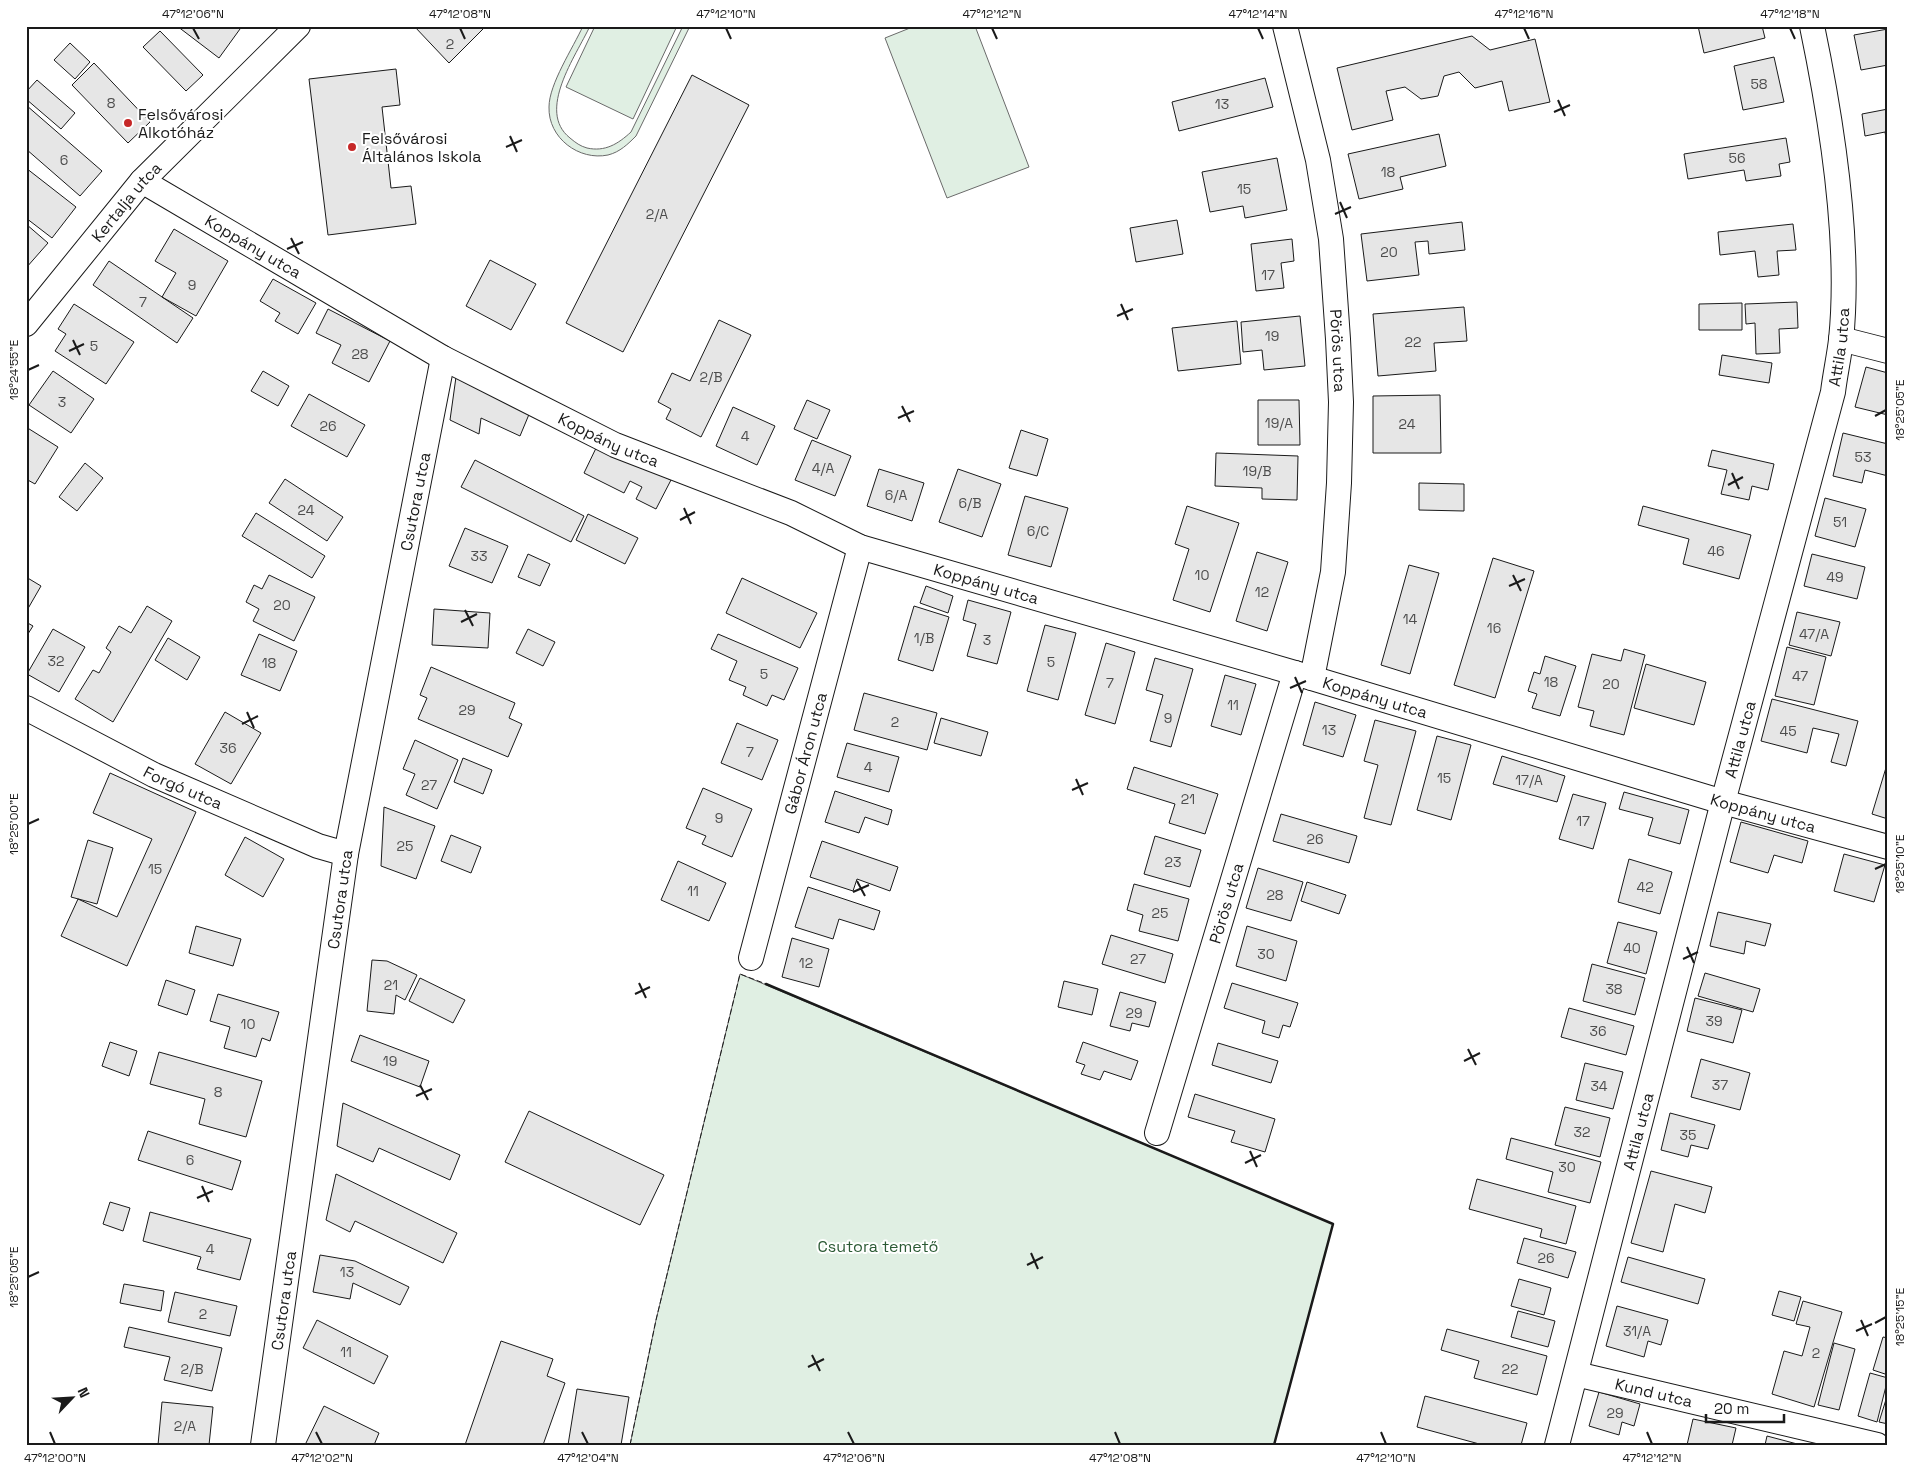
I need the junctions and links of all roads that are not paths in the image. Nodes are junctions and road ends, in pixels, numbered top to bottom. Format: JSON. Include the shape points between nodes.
{"nodes":[{"id":1,"x":298,"y":26,"type":"edge"},
{"id":2,"x":1285,"y":26,"type":"edge"},
{"id":3,"x":1812,"y":26,"type":"edge"},
{"id":4,"x":142,"y":181,"type":"junction"},
{"id":5,"x":26,"y":324,"type":"edge"},
{"id":6,"x":1841,"y":339,"type":"junction"},
{"id":7,"x":1888,"y":351,"type":"edge"},
{"id":8,"x":442,"y":358,"type":"junction"},
{"id":9,"x":860,"y":547,"type":"junction"},
{"id":10,"x":1303,"y":675,"type":"junction"},
{"id":11,"x":26,"y":708,"type":"edge"},
{"id":12,"x":1723,"y":802,"type":"junction"},
{"id":13,"x":1888,"y":847,"type":"edge"},
{"id":14,"x":346,"y":854,"type":"junction"},
{"id":15,"x":751,"y":958,"type":"dead end"},
{"id":16,"x":1157,"y":1133,"type":"dead end"},
{"id":17,"x":1576,"y":1374,"type":"junction"},
{"id":18,"x":263,"y":1445,"type":"edge"},
{"id":19,"x":1557,"y":1445,"type":"edge"},
{"id":20,"x":1877,"y":1445,"type":"edge"}],
"edges":[{"from":1,"to":4,"type":"street","name":"Kertalja utca"},
{"from":2,"to":10,"type":"street","name":"Pörös utca","via":[[1318,160],[1331,239],[1340,384],[1339,483],[1333,572]]},
{"from":3,"to":6,"type":"street","name":"Attila utca","via":[[1828,113],[1839,211]]},
{"from":4,"to":5,"type":"street","name":"Kertalja utca"},
{"from":4,"to":8,"type":"street","name":"Koppány utca"},
{"from":6,"to":7,"type":"street"},
{"from":6,"to":12,"type":"street","name":"Attila utca","via":[[1833,392]]},
{"from":8,"to":9,"type":"street","name":"Koppány utca","via":[[615,445],[792,514]]},
{"from":8,"to":14,"type":"street","name":"Csutora utca"},
{"from":9,"to":10,"type":"street","name":"Koppány utca"},
{"from":9,"to":15,"type":"street","name":"Gábor Áron utca"},
{"from":10,"to":12,"type":"street","name":"Koppány utca"},
{"from":10,"to":16,"type":"street","name":"Pörös utca"},
{"from":11,"to":14,"type":"street","name":"Forgó utca","via":[[154,775],[318,846]]},
{"from":12,"to":13,"type":"street","name":"Koppány utca"},
{"from":12,"to":17,"type":"street","name":"Attila utca"},
{"from":14,"to":18,"type":"street","name":"Csutora utca"},
{"from":17,"to":19,"type":"street","name":"Attila utca"},
{"from":17,"to":20,"type":"street","name":"Kund utca"}]}
